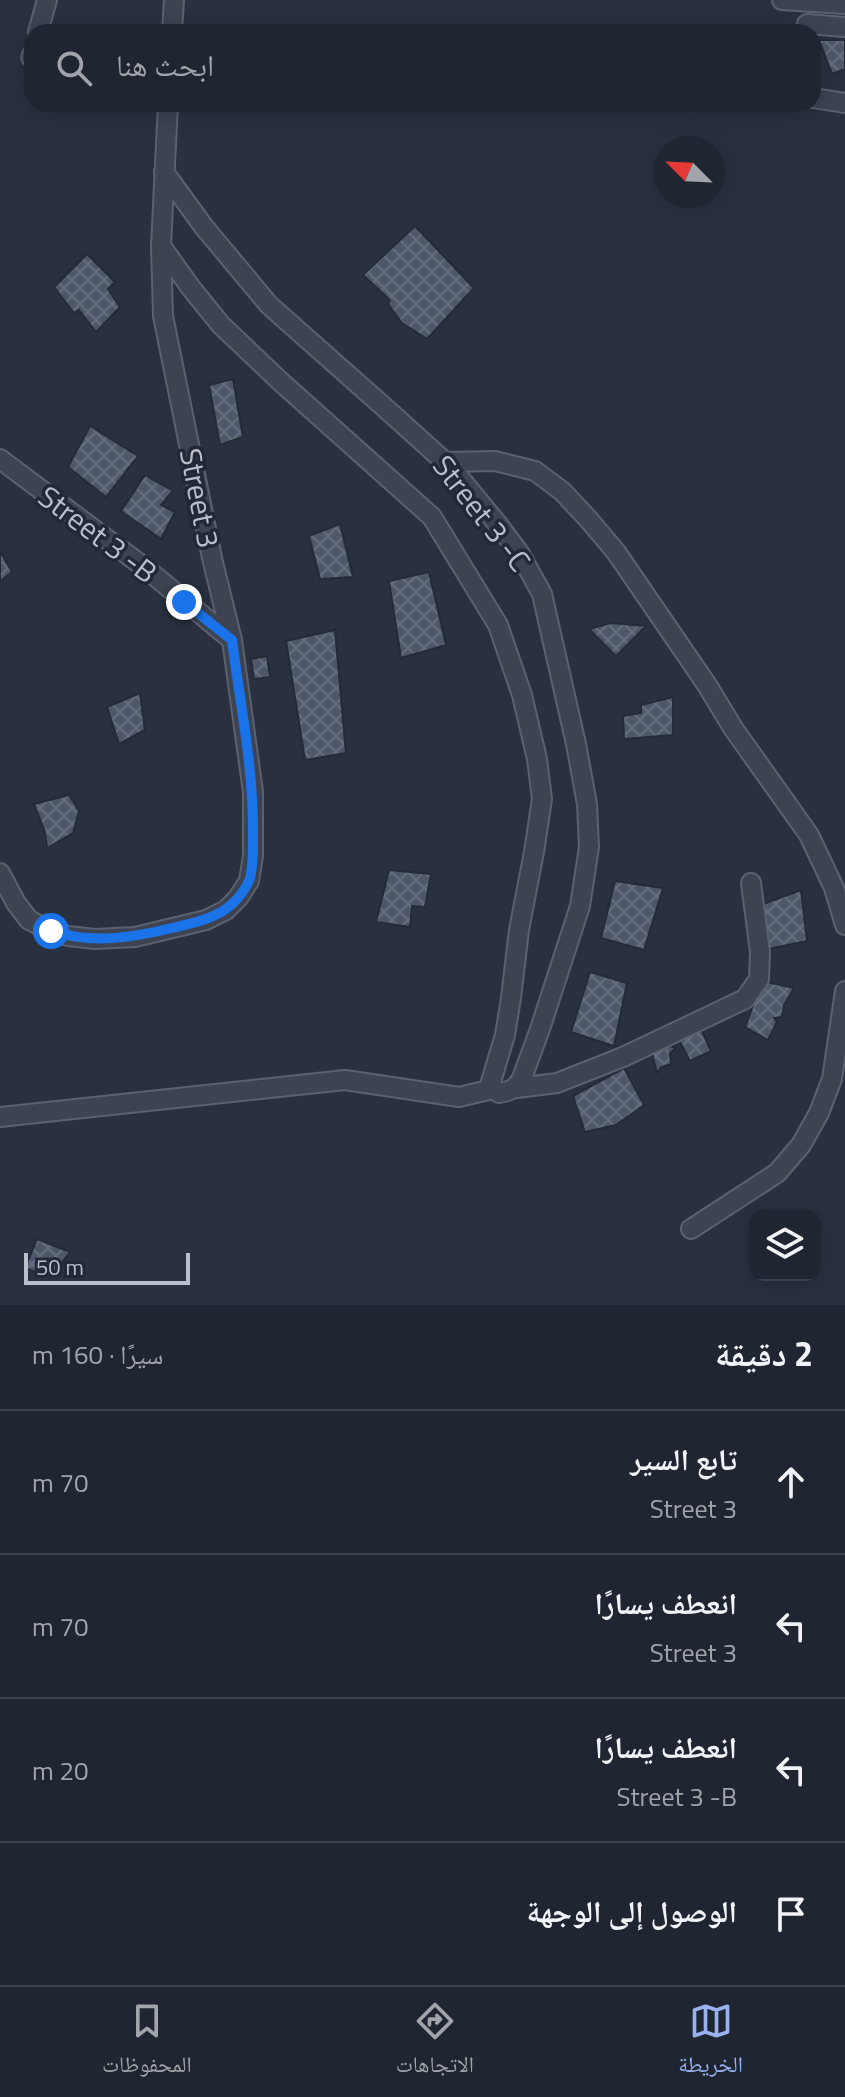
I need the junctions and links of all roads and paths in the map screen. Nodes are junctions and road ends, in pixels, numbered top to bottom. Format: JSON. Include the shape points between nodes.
{"nodes":[{"id":1,"x":47,"y":0,"type":"edge"},
{"id":2,"x":174,"y":0,"type":"edge"},
{"id":3,"x":782,"y":0,"type":"edge"},
{"id":4,"x":845,"y":4,"type":"edge"},
{"id":5,"x":40,"y":24,"type":"edge"},
{"id":6,"x":172,"y":24,"type":"edge"},
{"id":7,"x":821,"y":25,"type":"edge"},
{"id":8,"x":845,"y":27,"type":"edge"},
{"id":9,"x":821,"y":99,"type":"edge"},
{"id":10,"x":845,"y":103,"type":"edge"},
{"id":11,"x":168,"y":112,"type":"edge"},
{"id":12,"x":164,"y":172,"type":"junction"},
{"id":13,"x":161,"y":246,"type":"junction"},
{"id":14,"x":0,"y":459,"type":"edge"},
{"id":15,"x":445,"y":462,"type":"junction"},
{"id":16,"x":232,"y":640,"type":"junction"},
{"id":17,"x":0,"y":873,"type":"edge"},
{"id":18,"x":751,"y":883,"type":"dead end"},
{"id":19,"x":845,"y":925,"type":"edge"},
{"id":20,"x":845,"y":991,"type":"edge"},
{"id":21,"x":517,"y":1088,"type":"junction"},
{"id":22,"x":493,"y":1089,"type":"junction"},
{"id":23,"x":0,"y":1117,"type":"edge"},
{"id":24,"x":691,"y":1229,"type":"dead end"}],
"edges":[{"from":1,"to":5,"type":"street"},
{"from":2,"to":6,"type":"street"},
{"from":3,"to":4,"type":"street"},
{"from":7,"to":8,"type":"street"},
{"from":9,"to":10,"type":"street"},
{"from":11,"to":12,"type":"street","name":"Street 3"},
{"from":12,"to":13,"type":"street","name":"Street 3"},
{"from":12,"to":15,"type":"street","name":"Street 3 -C","via":[[269,305]]},
{"from":13,"to":16,"type":"street","name":"Street 3","via":[[163,316]]},
{"from":13,"to":22,"type":"street","name":"Street 3 -C","via":[[221,325],[432,517],[498,625],[522,695],[542,799]]},
{"from":14,"to":16,"type":"street","name":"Street 3 -B"},
{"from":15,"to":19,"type":"street","via":[[495,461],[535,471],[589,520],[809,835]]},
{"from":15,"to":21,"type":"street","name":"Street 3 -C","via":[[520,554],[542,594],[587,804],[589,847],[580,906]]},
{"from":16,"to":17,"type":"street","name":"Street 3","via":[[253,792],[253,856],[249,881],[238,898],[206,920],[135,937],[95,939],[68,936],[29,920]]},
{"from":18,"to":21,"type":"street","via":[[759,979],[745,999],[557,1083]]},
{"from":20,"to":24,"type":"street","via":[[832,1079],[801,1145],[777,1173]]},
{"from":21,"to":22,"type":"street","via":[[499,1093]]},
{"from":22,"to":23,"type":"street","via":[[459,1097],[345,1080]]}]}
